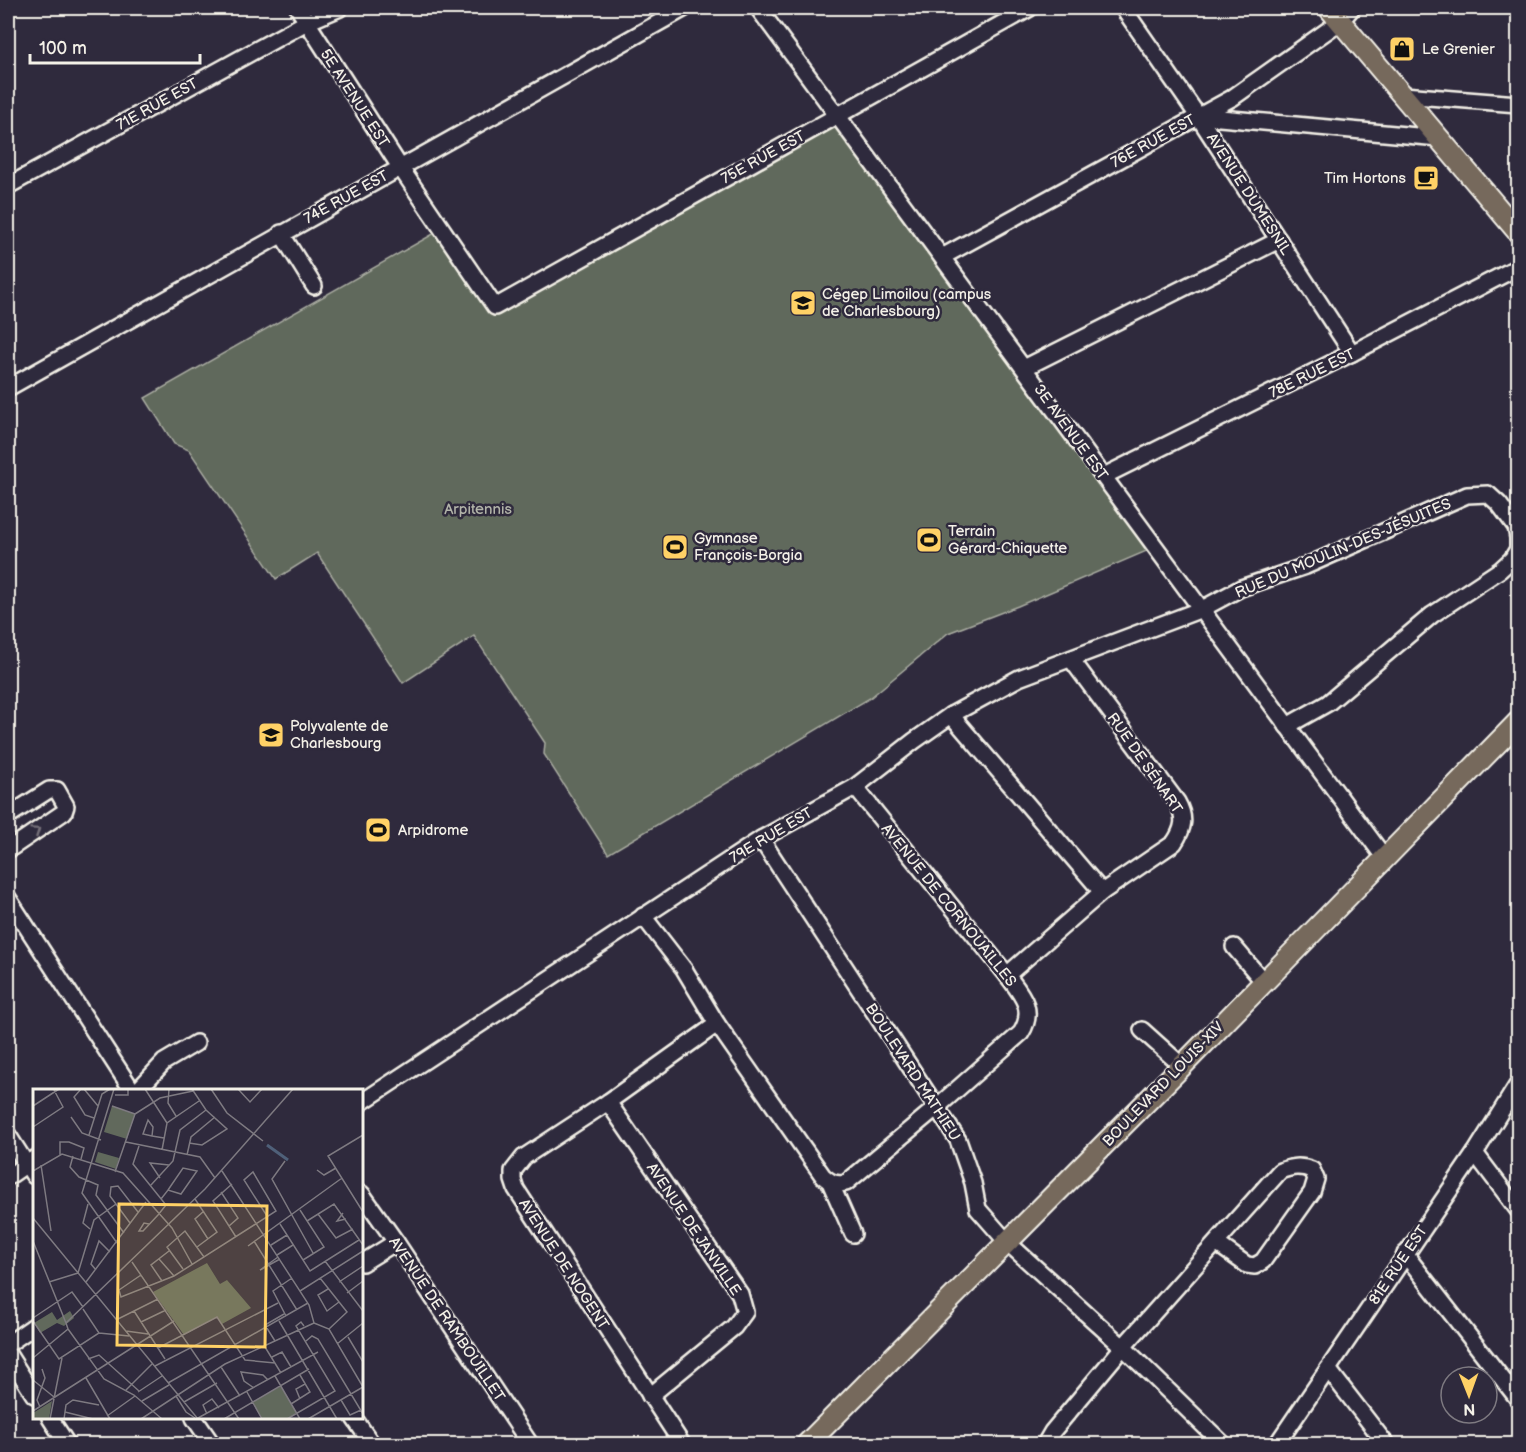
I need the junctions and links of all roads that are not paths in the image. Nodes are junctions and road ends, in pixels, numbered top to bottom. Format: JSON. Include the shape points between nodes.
{"nodes":[{"id":1,"x":298,"y":8,"type":"edge"},
{"id":2,"x":340,"y":8,"type":"edge"},
{"id":3,"x":685,"y":8,"type":"edge"},
{"id":4,"x":758,"y":8,"type":"edge"},
{"id":5,"x":1030,"y":8,"type":"edge"},
{"id":6,"x":1123,"y":8,"type":"edge"},
{"id":7,"x":1341,"y":12,"type":"edge"},
{"id":8,"x":307,"y":22,"type":"junction"},
{"id":9,"x":1403,"y":95,"type":"junction"},
{"id":10,"x":1518,"y":104,"type":"edge"},
{"id":11,"x":838,"y":115,"type":"junction"},
{"id":12,"x":1198,"y":116,"type":"junction"},
{"id":13,"x":1439,"y":138,"type":"junction"},
{"id":14,"x":400,"y":168,"type":"junction"},
{"id":15,"x":8,"y":186,"type":"edge"},
{"id":16,"x":1518,"y":232,"type":"edge"},
{"id":17,"x":281,"y":233,"type":"junction"},
{"id":18,"x":1279,"y":240,"type":"junction"},
{"id":19,"x":942,"y":257,"type":"junction"},
{"id":20,"x":1518,"y":267,"type":"edge"},
{"id":21,"x":314,"y":286,"type":"dead end"},
{"id":22,"x":495,"y":307,"type":"joint"},
{"id":23,"x":1352,"y":353,"type":"junction"},
{"id":24,"x":1024,"y":368,"type":"junction"},
{"id":25,"x":8,"y":388,"type":"edge"},
{"id":26,"x":1104,"y":476,"type":"junction"},
{"id":27,"x":1202,"y":609,"type":"junction"},
{"id":28,"x":1071,"y":659,"type":"junction"},
{"id":29,"x":951,"y":715,"type":"junction"},
{"id":30,"x":1518,"y":722,"type":"edge"},
{"id":31,"x":1287,"y":726,"type":"junction"},
{"id":32,"x":855,"y":787,"type":"junction"},
{"id":33,"x":8,"y":816,"type":"edge"},
{"id":34,"x":761,"y":839,"type":"junction"},
{"id":35,"x":8,"y":850,"type":"edge"},
{"id":36,"x":1384,"y":857,"type":"junction"},
{"id":37,"x":1102,"y":892,"type":"junction"},
{"id":38,"x":8,"y":898,"type":"edge"},
{"id":39,"x":643,"y":916,"type":"junction"},
{"id":40,"x":1234,"y":947,"type":"dead end"},
{"id":41,"x":1007,"y":975,"type":"junction"},
{"id":42,"x":1263,"y":981,"type":"junction"},
{"id":43,"x":717,"y":1024,"type":"junction"},
{"id":44,"x":1142,"y":1030,"type":"dead end"},
{"id":45,"x":196,"y":1042,"type":"dead end"},
{"id":46,"x":1182,"y":1066,"type":"junction"},
{"id":47,"x":1518,"y":1084,"type":"edge"},
{"id":48,"x":131,"y":1089,"type":"edge"},
{"id":49,"x":139,"y":1089,"type":"edge"},
{"id":50,"x":363,"y":1101,"type":"edge"},
{"id":51,"x":608,"y":1102,"type":"junction"},
{"id":52,"x":937,"y":1107,"type":"junction"},
{"id":53,"x":8,"y":1135,"type":"edge"},
{"id":54,"x":1475,"y":1153,"type":"junction"},
{"id":55,"x":32,"y":1166,"type":"edge"},
{"id":56,"x":8,"y":1177,"type":"edge"},
{"id":57,"x":830,"y":1182,"type":"junction"},
{"id":58,"x":363,"y":1195,"type":"edge"},
{"id":59,"x":1518,"y":1210,"type":"edge"},
{"id":60,"x":853,"y":1234,"type":"dead end"},
{"id":61,"x":396,"y":1242,"type":"junction"},
{"id":62,"x":1007,"y":1242,"type":"junction"},
{"id":63,"x":1216,"y":1243,"type":"junction"},
{"id":64,"x":1406,"y":1254,"type":"junction"},
{"id":65,"x":363,"y":1262,"type":"edge"},
{"id":66,"x":33,"y":1327,"type":"edge"},
{"id":67,"x":8,"y":1344,"type":"edge"},
{"id":68,"x":1123,"y":1347,"type":"junction"},
{"id":69,"x":8,"y":1354,"type":"edge"},
{"id":70,"x":1328,"y":1369,"type":"junction"},
{"id":71,"x":33,"y":1393,"type":"edge"},
{"id":72,"x":650,"y":1396,"type":"junction"},
{"id":73,"x":1518,"y":1399,"type":"edge"},
{"id":74,"x":51,"y":1419,"type":"edge"},
{"id":75,"x":195,"y":1419,"type":"edge"},
{"id":76,"x":355,"y":1419,"type":"edge"},
{"id":77,"x":67,"y":1444,"type":"edge"},
{"id":78,"x":212,"y":1444,"type":"edge"},
{"id":79,"x":372,"y":1444,"type":"edge"},
{"id":80,"x":530,"y":1444,"type":"edge"},
{"id":81,"x":682,"y":1444,"type":"edge"},
{"id":82,"x":807,"y":1444,"type":"edge"},
{"id":83,"x":1045,"y":1444,"type":"edge"},
{"id":84,"x":1223,"y":1444,"type":"edge"},
{"id":85,"x":1277,"y":1444,"type":"edge"},
{"id":86,"x":1386,"y":1444,"type":"edge"}],
"edges":[{"from":1,"to":8,"type":"street","name":"5E AVENUE EST"},
{"from":2,"to":8,"type":"street","name":"71E RUE EST"},
{"from":3,"to":14,"type":"street","name":"74E RUE EST"},
{"from":4,"to":11,"type":"street","name":"3E AVENUE EST"},
{"from":5,"to":11,"type":"street","name":"75E RUE EST"},
{"from":6,"to":12,"type":"street","name":"AVENUE DUMESNIL"},
{"from":7,"to":9,"type":"main road"},
{"from":7,"to":12,"type":"street","name":"76E RUE EST","via":[[1232,98]]},
{"from":8,"to":14,"type":"street","name":"5E AVENUE EST"},
{"from":8,"to":15,"type":"street","name":"71E RUE EST"},
{"from":9,"to":10,"type":"street"},
{"from":9,"to":13,"type":"main road"},
{"from":11,"to":19,"type":"street","name":"3E AVENUE EST"},
{"from":11,"to":22,"type":"street","name":"75E RUE EST"},
{"from":12,"to":13,"type":"street"},
{"from":12,"to":18,"type":"street","name":"AVENUE DUMESNIL"},
{"from":12,"to":19,"type":"street","name":"76E RUE EST"},
{"from":13,"to":16,"type":"main road"},
{"from":14,"to":17,"type":"street","name":"74E RUE EST"},
{"from":14,"to":22,"type":"street","name":"5E AVENUE EST"},
{"from":17,"to":21,"type":"street"},
{"from":17,"to":25,"type":"street","name":"74E RUE EST"},
{"from":18,"to":23,"type":"street","name":"AVENUE DUMESNIL"},
{"from":18,"to":24,"type":"street"},
{"from":19,"to":24,"type":"street","name":"3E AVENUE EST"},
{"from":20,"to":23,"type":"street","name":"78E RUE EST"},
{"from":23,"to":26,"type":"street","name":"78E RUE EST"},
{"from":24,"to":26,"type":"street","name":"3E AVENUE EST"},
{"from":26,"to":27,"type":"street","name":"3E AVENUE EST"},
{"from":27,"to":28,"type":"street","name":"79E RUE EST"},
{"from":27,"to":31,"type":"street","name":"3E AVENUE EST"},
{"from":27,"to":31,"type":"street","name":"RUE DU MOULIN-DES-JÉSUITES","via":[[1241,588],[1306,566],[1467,495],[1488,494],[1516,527],[1518,549],[1500,570],[1432,615],[1328,703]]},
{"from":28,"to":29,"type":"street","name":"79E RUE EST","via":[[1019,678]]},
{"from":28,"to":37,"type":"street","name":"RUE DE SÉNART","via":[[1183,813],[1180,834],[1174,843]]},
{"from":29,"to":32,"type":"street","name":"79E RUE EST"},
{"from":29,"to":37,"type":"street"},
{"from":30,"to":36,"type":"main road","name":"BOULEVARD LOUIS-XIV"},
{"from":31,"to":36,"type":"street","name":"3E AVENUE EST"},
{"from":32,"to":34,"type":"street","name":"79E RUE EST"},
{"from":32,"to":41,"type":"street","name":"AVENUE DE CORNOUAILLES"},
{"from":35,"to":33,"type":"street","one_way":true,"via":[[64,812],[66,806],[57,790],[49,790]]},
{"from":34,"to":39,"type":"street","name":"79E RUE EST"},
{"from":34,"to":52,"type":"street","name":"BOULEVARD MATHIEU"},
{"from":36,"to":42,"type":"main road","name":"BOULEVARD LOUIS-XIV"},
{"from":37,"to":41,"type":"street","name":"RUE DE SÉNART"},
{"from":38,"to":48,"type":"street"},
{"from":39,"to":43,"type":"street","via":[[684,969]]},
{"from":39,"to":50,"type":"street","name":"79E RUE EST"},
{"from":40,"to":42,"type":"street"},
{"from":41,"to":52,"type":"street","name":"AVENUE DE CORNOUAILLES","via":[[1022,996],[1027,1023]]},
{"from":42,"to":46,"type":"main road","name":"BOULEVARD LOUIS-XIV"},
{"from":43,"to":51,"type":"street","name":"AVENUE DE NOGENT"},
{"from":43,"to":57,"type":"street"},
{"from":44,"to":46,"type":"street"},
{"from":45,"to":49,"type":"street","via":[[164,1062]]},
{"from":46,"to":62,"type":"main road","name":"BOULEVARD LOUIS-XIV"},
{"from":47,"to":54,"type":"street","name":"81E RUE EST"},
{"from":51,"to":72,"type":"street","name":"AVENUE DE JANVILLE","via":[[744,1304],[745,1312],[734,1327]]},
{"from":51,"to":72,"type":"street","name":"AVENUE DE NOGENT","via":[[524,1157],[513,1171],[513,1180]]},
{"from":52,"to":57,"type":"street","name":"AVENUE DE CORNOUAILLES","via":[[855,1177],[846,1183]]},
{"from":52,"to":62,"type":"street","name":"BOULEVARD MATHIEU","via":[[958,1140],[978,1209]]},
{"from":53,"to":55,"type":"street"},
{"from":54,"to":59,"type":"street"},
{"from":54,"to":64,"type":"street","name":"81E RUE EST"},
{"from":55,"to":56,"type":"street"},
{"from":57,"to":60,"type":"street"},
{"from":58,"to":61,"type":"street","name":"AVENUE DE RAMBOUILLET"},
{"from":61,"to":65,"type":"street"},
{"from":61,"to":80,"type":"street","name":"AVENUE DE RAMBOUILLET"},
{"from":62,"to":68,"type":"street","name":"BOULEVARD MATHIEU"},
{"from":62,"to":82,"type":"main road","name":"BOULEVARD LOUIS-XIV"},
{"from":63,"to":63,"type":"street","via":[[1280,1171],[1302,1166],[1312,1170],[1316,1179],[1312,1192],[1263,1261],[1247,1265]]},
{"from":63,"to":68,"type":"street"},
{"from":64,"to":70,"type":"street","name":"81E RUE EST"},
{"from":64,"to":73,"type":"street"},
{"from":66,"to":67,"type":"street"},
{"from":68,"to":83,"type":"street"},
{"from":68,"to":84,"type":"street","name":"BOULEVARD MATHIEU"},
{"from":69,"to":71,"type":"street"},
{"from":70,"to":85,"type":"street","name":"81E RUE EST"},
{"from":70,"to":86,"type":"street"},
{"from":72,"to":81,"type":"street","name":"AVENUE DE NOGENT"},
{"from":74,"to":77,"type":"street"},
{"from":75,"to":78,"type":"street"},
{"from":76,"to":79,"type":"street"}]}
